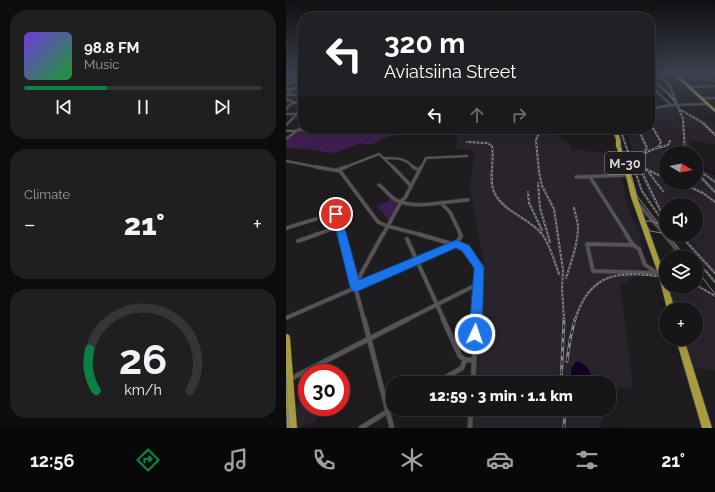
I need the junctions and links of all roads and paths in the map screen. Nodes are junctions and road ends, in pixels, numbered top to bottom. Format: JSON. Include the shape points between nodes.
{"nodes":[{"id":1,"x":656,"y":92,"type":"edge"},
{"id":2,"x":694,"y":92,"type":"edge"},
{"id":3,"x":286,"y":95,"type":"edge"},
{"id":4,"x":298,"y":95,"type":"edge"},
{"id":5,"x":701,"y":98,"type":"junction"},
{"id":6,"x":715,"y":98,"type":"edge"},
{"id":7,"x":286,"y":99,"type":"edge"},
{"id":8,"x":294,"y":102,"type":"junction"},
{"id":9,"x":298,"y":104,"type":"edge"},
{"id":10,"x":707,"y":104,"type":"junction"},
{"id":11,"x":671,"y":105,"type":"junction"},
{"id":12,"x":655,"y":108,"type":"edge"},
{"id":13,"x":286,"y":109,"type":"edge"},
{"id":14,"x":715,"y":112,"type":"edge"},
{"id":15,"x":286,"y":114,"type":"edge"},
{"id":16,"x":297,"y":114,"type":"joint"},
{"id":17,"x":286,"y":125,"type":"edge"},
{"id":18,"x":286,"y":131,"type":"edge"},
{"id":19,"x":298,"y":131,"type":"edge"},
{"id":20,"x":298,"y":132,"type":"edge"},
{"id":21,"x":616,"y":134,"type":"edge"},
{"id":22,"x":286,"y":139,"type":"edge"},
{"id":23,"x":467,"y":156,"type":"dead end"},
{"id":24,"x":385,"y":158,"type":"junction"},
{"id":25,"x":286,"y":161,"type":"edge"},
{"id":26,"x":336,"y":170,"type":"junction"},
{"id":27,"x":419,"y":170,"type":"junction"},
{"id":28,"x":628,"y":175,"type":"junction"},
{"id":29,"x":576,"y":177,"type":"dead end"},
{"id":30,"x":590,"y":177,"type":"junction"},
{"id":31,"x":379,"y":185,"type":"dead end"},
{"id":32,"x":411,"y":186,"type":"junction"},
{"id":33,"x":634,"y":198,"type":"junction"},
{"id":34,"x":468,"y":200,"type":"dead end"},
{"id":35,"x":400,"y":202,"type":"junction"},
{"id":36,"x":442,"y":203,"type":"junction"},
{"id":37,"x":336,"y":214,"type":"dead end"},
{"id":38,"x":316,"y":219,"type":"dead end"},
{"id":39,"x":340,"y":226,"type":"junction"},
{"id":40,"x":387,"y":226,"type":"junction"},
{"id":41,"x":286,"y":228,"type":"edge"},
{"id":42,"x":407,"y":239,"type":"dead end"},
{"id":43,"x":298,"y":241,"type":"dead end"},
{"id":44,"x":456,"y":244,"type":"junction"},
{"id":45,"x":633,"y":245,"type":"junction"},
{"id":46,"x":677,"y":250,"type":"edge"},
{"id":47,"x":417,"y":261,"type":"junction"},
{"id":48,"x":659,"y":268,"type":"edge"},
{"id":49,"x":659,"y":272,"type":"edge"},
{"id":50,"x":659,"y":273,"type":"edge"},
{"id":51,"x":478,"y":284,"type":"junction"},
{"id":52,"x":355,"y":286,"type":"junction"},
{"id":53,"x":436,"y":305,"type":"junction"},
{"id":54,"x":286,"y":318,"type":"edge"},
{"id":55,"x":286,"y":338,"type":"edge"},
{"id":56,"x":369,"y":339,"type":"junction"},
{"id":57,"x":682,"y":346,"type":"edge"},
{"id":58,"x":465,"y":360,"type":"junction"},
{"id":59,"x":474,"y":360,"type":"junction"},
{"id":60,"x":448,"y":376,"type":"edge"},
{"id":61,"x":473,"y":376,"type":"edge"},
{"id":62,"x":288,"y":380,"type":"edge"},
{"id":63,"x":386,"y":394,"type":"edge"},
{"id":64,"x":386,"y":413,"type":"edge"},
{"id":65,"x":391,"y":416,"type":"edge"},
{"id":66,"x":471,"y":416,"type":"edge"},
{"id":67,"x":292,"y":428,"type":"edge"},
{"id":68,"x":361,"y":428,"type":"edge"},
{"id":69,"x":392,"y":428,"type":"edge"},
{"id":70,"x":470,"y":428,"type":"edge"},
{"id":71,"x":707,"y":428,"type":"edge"}],
"edges":[{"from":1,"to":11,"type":"street"},
{"from":2,"to":5,"type":"highway"},
{"from":3,"to":4,"type":"street"},
{"from":5,"to":6,"type":"street"},
{"from":5,"to":10,"type":"highway"},
{"from":7,"to":8,"type":"street"},
{"from":8,"to":9,"type":"street"},
{"from":8,"to":13,"type":"street"},
{"from":10,"to":11,"type":"street"},
{"from":10,"to":14,"type":"highway"},
{"from":11,"to":12,"type":"street"},
{"from":15,"to":16,"type":"street"},
{"from":16,"to":17,"type":"street"},
{"from":18,"to":19,"type":"street"},
{"from":20,"to":22,"type":"street"},
{"from":21,"to":28,"type":"highway","number":"М-30"},
{"from":23,"to":27,"type":"street","via":[[426,158]]},
{"from":24,"to":26,"type":"street","via":[[379,154]]},
{"from":24,"to":27,"type":"street","via":[[408,162]]},
{"from":24,"to":32,"type":"street"},
{"from":25,"to":26,"type":"street"},
{"from":26,"to":40,"type":"street","via":[[340,171],[378,222]]},
{"from":27,"to":32,"type":"street"},
{"from":28,"to":30,"type":"street"},
{"from":28,"to":33,"type":"highway","number":"М-30"},
{"from":29,"to":30,"type":"street"},
{"from":30,"to":45,"type":"street"},
{"from":31,"to":35,"type":"street"},
{"from":32,"to":35,"type":"street"},
{"from":33,"to":46,"type":"street"},
{"from":33,"to":48,"type":"highway","number":"М-30"},
{"from":34,"to":36,"type":"street","via":[[450,200]]},
{"from":35,"to":36,"type":"street"},
{"from":35,"to":40,"type":"street"},
{"from":36,"to":44,"type":"street","via":[[450,212],[461,236]]},
{"from":37,"to":39,"type":"street"},
{"from":38,"to":41,"type":"street"},
{"from":39,"to":43,"type":"street"},
{"from":39,"to":52,"type":"street"},
{"from":40,"to":44,"type":"street"},
{"from":40,"to":52,"type":"street"},
{"from":42,"to":47,"type":"street"},
{"from":44,"to":47,"type":"street"},
{"from":44,"to":51,"type":"street","via":[[466,248],[479,267]]},
{"from":45,"to":49,"type":"street","via":[[639,249],[645,265]]},
{"from":45,"to":50,"type":"street","via":[[587,244],[593,271]]},
{"from":47,"to":52,"type":"street"},
{"from":47,"to":53,"type":"street"},
{"from":51,"to":53,"type":"street"},
{"from":51,"to":59,"type":"street"},
{"from":52,"to":54,"type":"street"},
{"from":52,"to":56,"type":"street"},
{"from":53,"to":56,"type":"street"},
{"from":53,"to":58,"type":"street","via":[[460,356]]},
{"from":55,"to":62,"type":"highway"},
{"from":56,"to":62,"type":"street"},
{"from":56,"to":63,"type":"street"},
{"from":57,"to":71,"type":"highway"},
{"from":58,"to":59,"type":"street"},
{"from":58,"to":60,"type":"street","via":[[462,368]]},
{"from":59,"to":61,"type":"street"},
{"from":62,"to":67,"type":"highway"},
{"from":64,"to":68,"type":"street"},
{"from":65,"to":69,"type":"street"},
{"from":66,"to":70,"type":"street"}]}
